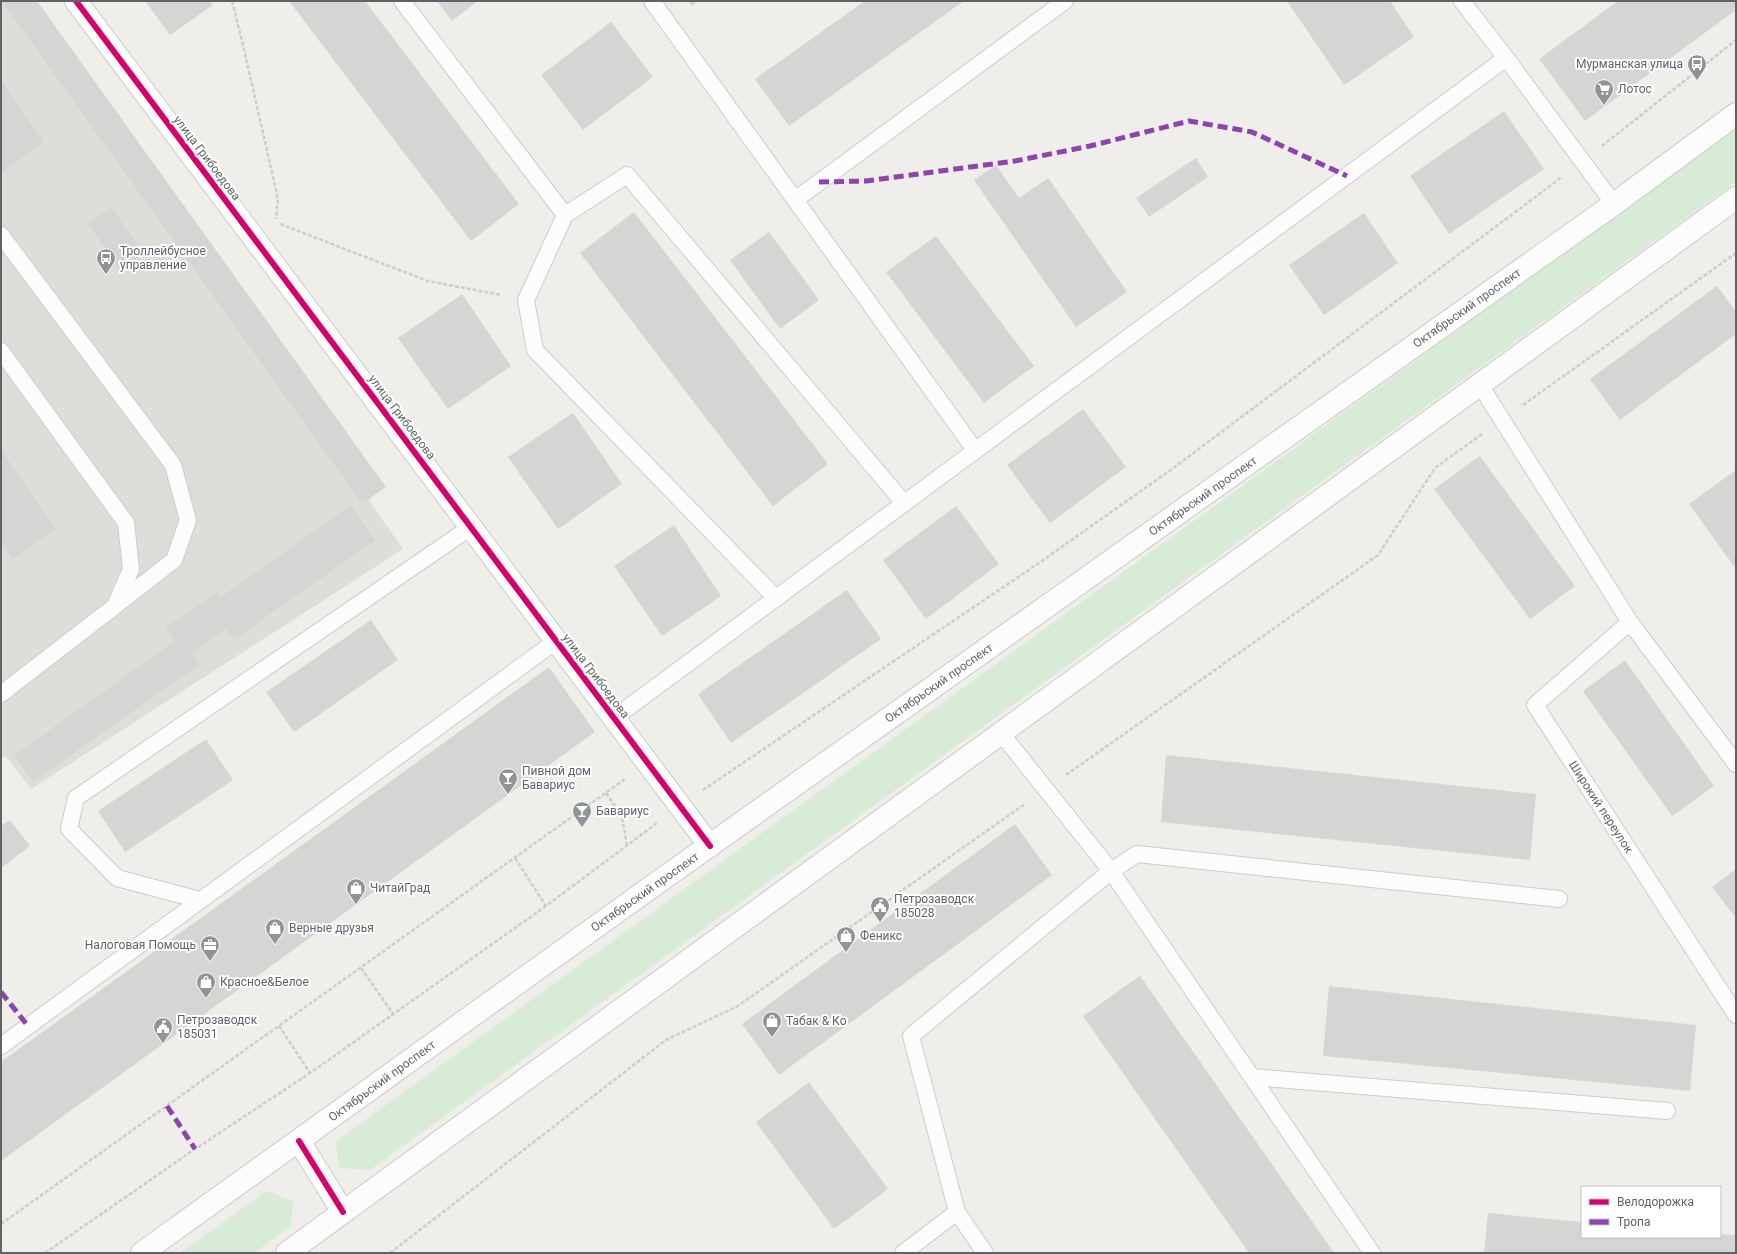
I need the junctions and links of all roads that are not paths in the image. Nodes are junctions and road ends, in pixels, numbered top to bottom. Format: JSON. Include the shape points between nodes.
{"nodes":[{"id":1,"x":76,"y":1,"type":"edge"},
{"id":2,"x":402,"y":1,"type":"edge"},
{"id":3,"x":652,"y":1,"type":"edge"},
{"id":4,"x":1065,"y":1,"type":"edge"},
{"id":5,"x":1462,"y":1,"type":"edge"},
{"id":6,"x":1506,"y":58,"type":"junction"},
{"id":7,"x":1736,"y":114,"type":"edge"},
{"id":8,"x":1736,"y":198,"type":"edge"},
{"id":9,"x":795,"y":200,"type":"junction"},
{"id":10,"x":1614,"y":204,"type":"junction"},
{"id":11,"x":565,"y":215,"type":"junction"},
{"id":12,"x":1,"y":235,"type":"edge"},
{"id":13,"x":1,"y":351,"type":"edge"},
{"id":14,"x":1480,"y":385,"type":"junction"},
{"id":15,"x":975,"y":450,"type":"junction"},
{"id":16,"x":904,"y":503,"type":"junction"},
{"id":17,"x":471,"y":527,"type":"junction"},
{"id":18,"x":776,"y":598,"type":"junction"},
{"id":19,"x":115,"y":606,"type":"junction"},
{"id":20,"x":1630,"y":622,"type":"junction"},
{"id":21,"x":556,"y":641,"type":"junction"},
{"id":22,"x":1,"y":694,"type":"edge"},
{"id":23,"x":614,"y":718,"type":"junction"},
{"id":24,"x":1001,"y":733,"type":"junction"},
{"id":25,"x":1736,"y":764,"type":"edge"},
{"id":26,"x":710,"y":846,"type":"junction"},
{"id":27,"x":1111,"y":871,"type":"junction"},
{"id":28,"x":1559,"y":899,"type":"dead end"},
{"id":29,"x":200,"y":900,"type":"junction"},
{"id":30,"x":1736,"y":1015,"type":"edge"},
{"id":31,"x":1,"y":1046,"type":"edge"},
{"id":32,"x":1252,"y":1077,"type":"junction"},
{"id":33,"x":1667,"y":1111,"type":"dead end"},
{"id":34,"x":299,"y":1141,"type":"junction"},
{"id":35,"x":343,"y":1212,"type":"junction"},
{"id":36,"x":957,"y":1212,"type":"junction"},
{"id":37,"x":142,"y":1253,"type":"edge"},
{"id":38,"x":288,"y":1253,"type":"edge"},
{"id":39,"x":903,"y":1253,"type":"edge"},
{"id":40,"x":985,"y":1253,"type":"edge"},
{"id":41,"x":1372,"y":1253,"type":"edge"}],
"edges":[{"from":1,"to":17,"type":"main road","name":"улица Грибоедова"},
{"from":2,"to":11,"type":"lane"},
{"from":3,"to":9,"type":"lane"},
{"from":4,"to":9,"type":"lane"},
{"from":5,"to":6,"type":"lane"},
{"from":6,"to":10,"type":"lane"},
{"from":6,"to":15,"type":"lane"},
{"from":7,"to":10,"type":"main road","name":"Октябрьский проспект"},
{"from":8,"to":14,"type":"main road"},
{"from":9,"to":15,"type":"lane"},
{"from":10,"to":26,"type":"main road","name":"Октябрьский проспект"},
{"from":11,"to":16,"type":"lane","via":[[627,175]]},
{"from":11,"to":18,"type":"lane","via":[[526,300],[535,350]]},
{"from":12,"to":19,"type":"lane","via":[[173,464],[188,520],[174,560]]},
{"from":13,"to":19,"type":"lane","via":[[126,523],[131,569]]},
{"from":14,"to":20,"type":"lane"},
{"from":14,"to":24,"type":"main road"},
{"from":15,"to":16,"type":"lane"},
{"from":16,"to":18,"type":"lane"},
{"from":17,"to":21,"type":"main road","name":"улица Грибоедова"},
{"from":17,"to":29,"type":"lane","via":[[76,798],[69,829],[117,878]]},
{"from":18,"to":23,"type":"lane"},
{"from":19,"to":22,"type":"lane"},
{"from":20,"to":25,"type":"lane"},
{"from":20,"to":30,"type":"lane","name":"Широкий переулок","via":[[1535,705]]},
{"from":21,"to":23,"type":"main road","name":"улица Грибоедова"},
{"from":21,"to":29,"type":"lane"},
{"from":23,"to":26,"type":"main road","name":"улица Грибоедова"},
{"from":24,"to":27,"type":"lane"},
{"from":24,"to":35,"type":"main road"},
{"from":26,"to":34,"type":"main road","name":"Октябрьский проспект"},
{"from":27,"to":28,"type":"lane","via":[[1137,854]]},
{"from":27,"to":32,"type":"lane"},
{"from":27,"to":36,"type":"lane","via":[[910,1036]]},
{"from":29,"to":31,"type":"lane"},
{"from":32,"to":33,"type":"lane"},
{"from":32,"to":41,"type":"lane"},
{"from":34,"to":35,"type":"main road"},
{"from":34,"to":37,"type":"main road","name":"Октябрьский проспект"},
{"from":35,"to":38,"type":"main road"},
{"from":36,"to":39,"type":"lane"},
{"from":36,"to":40,"type":"lane"}]}
